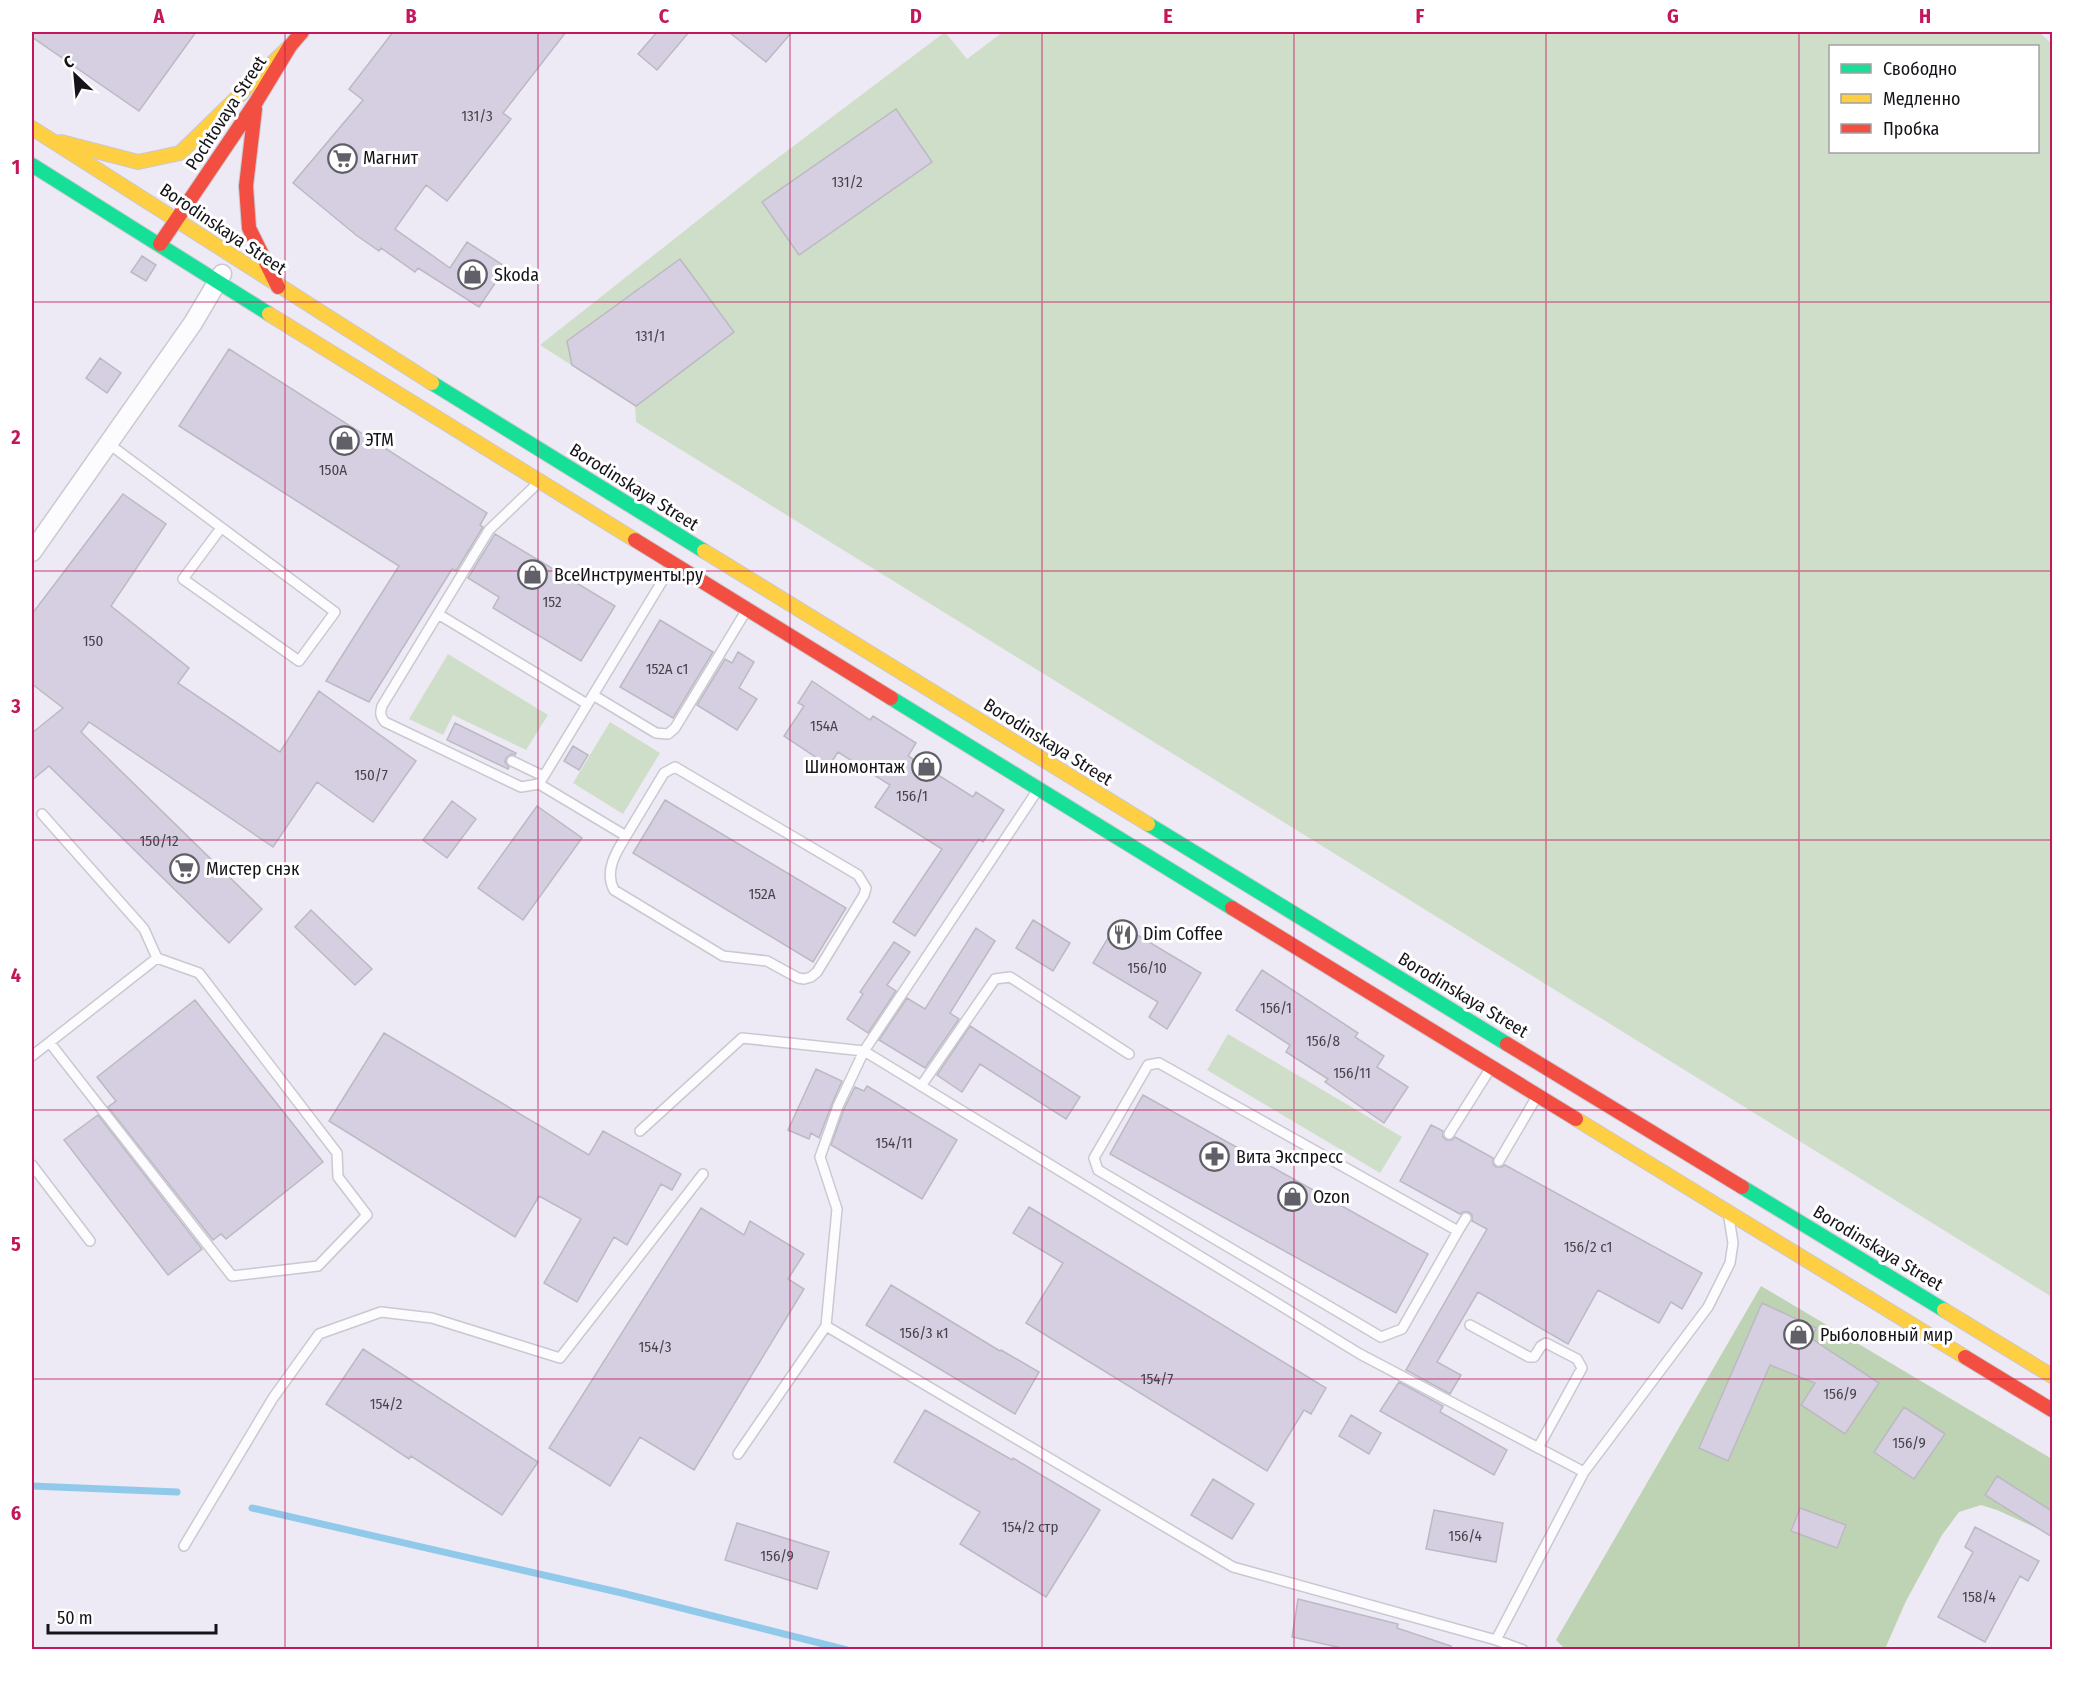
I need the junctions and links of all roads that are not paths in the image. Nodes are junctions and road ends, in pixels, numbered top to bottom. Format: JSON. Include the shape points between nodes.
{"nodes":[{"id":1,"x":302,"y":32,"type":"edge"},
{"id":2,"x":290,"y":46,"type":"junction"},
{"id":3,"x":256,"y":102,"type":"junction"},
{"id":4,"x":32,"y":128,"type":"edge"},
{"id":5,"x":51,"y":140,"type":"junction"},
{"id":6,"x":32,"y":165,"type":"edge"},
{"id":7,"x":177,"y":219,"type":"junction"},
{"id":8,"x":160,"y":244,"type":"junction"},
{"id":9,"x":234,"y":257,"type":"junction"},
{"id":10,"x":217,"y":282,"type":"junction"},
{"id":11,"x":278,"y":287,"type":"junction"},
{"id":12,"x":109,"y":444,"type":"junction"},
{"id":13,"x":540,"y":481,"type":"junction"},
{"id":14,"x":221,"y":528,"type":"junction"},
{"id":15,"x":32,"y":552,"type":"edge"},
{"id":16,"x":673,"y":563,"type":"junction"},
{"id":17,"x":747,"y":609,"type":"junction"},
{"id":18,"x":438,"y":614,"type":"junction"},
{"id":19,"x":593,"y":695,"type":"junction"},
{"id":20,"x":587,"y":704,"type":"junction"},
{"id":21,"x":512,"y":761,"type":"dead end"},
{"id":22,"x":541,"y":780,"type":"junction"},
{"id":23,"x":1039,"y":789,"type":"junction"},
{"id":24,"x":42,"y":814,"type":"dead end"},
{"id":25,"x":626,"y":836,"type":"junction"},
{"id":26,"x":157,"y":958,"type":"junction"},
{"id":27,"x":50,"y":1043,"type":"junction"},
{"id":28,"x":864,"y":1051,"type":"junction"},
{"id":29,"x":1129,"y":1054,"type":"dead end"},
{"id":30,"x":32,"y":1056,"type":"edge"},
{"id":31,"x":1491,"y":1067,"type":"junction"},
{"id":32,"x":921,"y":1086,"type":"junction"},
{"id":33,"x":1537,"y":1096,"type":"junction"},
{"id":34,"x":640,"y":1131,"type":"dead end"},
{"id":35,"x":1449,"y":1134,"type":"dead end"},
{"id":36,"x":1499,"y":1161,"type":"dead end"},
{"id":37,"x":32,"y":1165,"type":"edge"},
{"id":38,"x":703,"y":1174,"type":"dead end"},
{"id":39,"x":1729,"y":1213,"type":"junction"},
{"id":40,"x":1466,"y":1218,"type":"dead end"},
{"id":41,"x":1458,"y":1232,"type":"junction"},
{"id":42,"x":90,"y":1241,"type":"dead end"},
{"id":43,"x":1470,"y":1325,"type":"dead end"},
{"id":44,"x":826,"y":1326,"type":"junction"},
{"id":45,"x":2052,"y":1376,"type":"edge"},
{"id":46,"x":2052,"y":1410,"type":"edge"},
{"id":47,"x":1538,"y":1448,"type":"junction"},
{"id":48,"x":738,"y":1454,"type":"dead end"},
{"id":49,"x":1584,"y":1472,"type":"junction"},
{"id":50,"x":184,"y":1546,"type":"dead end"},
{"id":51,"x":1496,"y":1640,"type":"junction"},
{"id":52,"x":1523,"y":1650,"type":"edge"}],
"edges":[{"from":1,"to":2,"type":"main road","name":"Pochtovaya Street"},
{"from":2,"to":3,"type":"main road","name":"Pochtovaya Street"},
{"from":2,"to":5,"type":"main road","via":[[180,153],[138,162]]},
{"from":3,"to":7,"type":"main road","name":"Pochtovaya Street"},
{"from":3,"to":11,"type":"main road","via":[[246,186],[249,228]]},
{"from":4,"to":5,"type":"main road","name":"Borodinskaya Street"},
{"from":5,"to":7,"type":"main road","name":"Borodinskaya Street"},
{"from":6,"to":8,"type":"main road"},
{"from":7,"to":8,"type":"main road","name":"Pochtovaya Street"},
{"from":7,"to":9,"type":"main road","name":"Borodinskaya Street"},
{"from":8,"to":10,"type":"main road"},
{"from":9,"to":10,"type":"street"},
{"from":9,"to":11,"type":"main road","name":"Borodinskaya Street"},
{"from":10,"to":12,"type":"street"},
{"from":10,"to":13,"type":"main road"},
{"from":11,"to":45,"type":"main road","name":"Borodinskaya Street"},
{"from":12,"to":14,"type":"lane"},
{"from":12,"to":15,"type":"street"},
{"from":13,"to":16,"type":"main road"},
{"from":13,"to":18,"type":"lane","via":[[489,530]]},
{"from":14,"to":14,"type":"lane","via":[[335,612],[299,661],[183,579]]},
{"from":16,"to":17,"type":"main road"},
{"from":16,"to":19,"type":"lane"},
{"from":17,"to":19,"type":"lane","via":[[668,734],[656,733]]},
{"from":17,"to":23,"type":"main road"},
{"from":18,"to":20,"type":"lane"},
{"from":18,"to":22,"type":"lane","via":[[382,706],[382,718],[521,787]]},
{"from":19,"to":20,"type":"lane"},
{"from":20,"to":22,"type":"lane"},
{"from":21,"to":22,"type":"lane"},
{"from":22,"to":25,"type":"lane"},
{"from":23,"to":28,"type":"lane"},
{"from":23,"to":31,"type":"main road"},
{"from":24,"to":26,"type":"lane","via":[[144,929]]},
{"from":25,"to":25,"type":"lane","via":[[612,859],[614,891],[723,956],[767,961],[798,978],[817,972],[866,888],[858,875],[675,767],[664,773]]},
{"from":26,"to":27,"type":"lane"},
{"from":26,"to":27,"type":"lane","via":[[199,973],[337,1153],[338,1177],[367,1215],[318,1266],[232,1276]]},
{"from":27,"to":30,"type":"lane"},
{"from":28,"to":32,"type":"lane"},
{"from":28,"to":34,"type":"lane","via":[[742,1038]]},
{"from":28,"to":44,"type":"lane","via":[[820,1157],[837,1209]]},
{"from":29,"to":32,"type":"lane","via":[[1010,977],[995,979]]},
{"from":31,"to":33,"type":"main road"},
{"from":31,"to":35,"type":"lane"},
{"from":32,"to":47,"type":"lane","via":[[1360,1354]]},
{"from":33,"to":36,"type":"lane"},
{"from":33,"to":39,"type":"main road"},
{"from":37,"to":42,"type":"lane"},
{"from":38,"to":50,"type":"lane","via":[[560,1358],[432,1318],[381,1312],[319,1334],[273,1398]]},
{"from":39,"to":46,"type":"main road"},
{"from":39,"to":49,"type":"lane","via":[[1733,1242],[1730,1263],[1708,1307]]},
{"from":40,"to":41,"type":"lane"},
{"from":41,"to":41,"type":"lane","via":[[1402,1329],[1382,1337],[1098,1170],[1094,1158],[1148,1065],[1159,1063]]},
{"from":43,"to":47,"type":"lane","via":[[1528,1357],[1534,1357],[1546,1343],[1577,1359],[1582,1368]]},
{"from":44,"to":48,"type":"lane"},
{"from":44,"to":51,"type":"lane","via":[[1233,1567]]},
{"from":47,"to":49,"type":"lane"},
{"from":49,"to":51,"type":"lane"},
{"from":51,"to":52,"type":"lane"}]}
